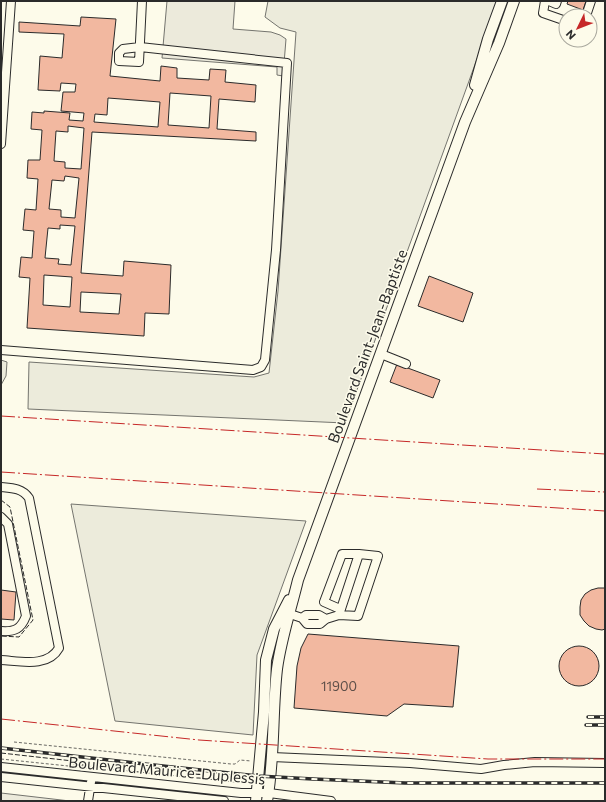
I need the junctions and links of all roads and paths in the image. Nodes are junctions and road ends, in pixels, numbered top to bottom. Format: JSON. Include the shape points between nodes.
{"nodes":[{"id":1,"x":11,"y":1,"type":"edge"},
{"id":2,"x":142,"y":1,"type":"edge"},
{"id":3,"x":502,"y":1,"type":"edge"},
{"id":4,"x":514,"y":1,"type":"edge"},
{"id":5,"x":545,"y":1,"type":"edge"},
{"id":6,"x":550,"y":1,"type":"edge"},
{"id":7,"x":557,"y":1,"type":"edge"},
{"id":8,"x":558,"y":18,"type":"edge"},
{"id":9,"x":465,"y":122,"type":"junction"},
{"id":10,"x":1,"y":144,"type":"edge"},
{"id":11,"x":1,"y":350,"type":"edge"},
{"id":12,"x":381,"y":354,"type":"junction"},
{"id":13,"x":406,"y":364,"type":"dead end"},
{"id":14,"x":1,"y":487,"type":"edge"},
{"id":15,"x":1,"y":516,"type":"edge"},
{"id":16,"x":359,"y":554,"type":"junction"},
{"id":17,"x":298,"y":580,"type":"junction"},
{"id":18,"x":340,"y":612,"type":"junction"},
{"id":19,"x":290,"y":614,"type":"junction"},
{"id":20,"x":1,"y":631,"type":"edge"},
{"id":21,"x":1,"y":660,"type":"edge"},
{"id":22,"x":14,"y":742,"type":"dead end"},
{"id":23,"x":272,"y":757,"type":"junction"},
{"id":24,"x":76,"y":760,"type":"dead end"},
{"id":25,"x":254,"y":761,"type":"dead end"},
{"id":26,"x":94,"y":762,"type":"dead end"},
{"id":27,"x":605,"y":763,"type":"edge"},
{"id":28,"x":94,"y":766,"type":"junction"},
{"id":29,"x":97,"y":766,"type":"dead end"},
{"id":30,"x":1,"y":767,"type":"edge"},
{"id":31,"x":1,"y":777,"type":"edge"},
{"id":32,"x":92,"y":777,"type":"junction"},
{"id":33,"x":91,"y":786,"type":"junction"},
{"id":34,"x":256,"y":797,"type":"edge"},
{"id":35,"x":268,"y":797,"type":"edge"},
{"id":36,"x":88,"y":801,"type":"edge"},
{"id":37,"x":224,"y":801,"type":"edge"},
{"id":38,"x":331,"y":801,"type":"edge"}],
"edges":[{"from":1,"to":10,"type":"street"},
{"from":2,"to":11,"type":"street","via":[[140,47],[287,63],[276,250],[265,360],[261,367],[253,370]]},
{"from":3,"to":9,"type":"main road","name":"Boulevard Saint-Jean-Baptiste"},
{"from":4,"to":9,"type":"main road","name":"Boulevard Saint-Jean-Baptiste","via":[[499,44]]},
{"from":5,"to":8,"type":"street","via":[[543,13]]},
{"from":6,"to":7,"type":"street","via":[[556,4]]},
{"from":9,"to":12,"type":"main road","name":"Boulevard Saint-Jean-Baptiste"},
{"from":12,"to":13,"type":"street"},
{"from":12,"to":17,"type":"main road","name":"Boulevard Saint-Jean-Baptiste"},
{"from":14,"to":21,"type":"street","via":[[24,491],[29,498],[59,648],[55,655],[47,660]]},
{"from":15,"to":20,"type":"street","via":[[8,524],[26,616],[23,625],[13,631]]},
{"from":16,"to":18,"type":"street"},
{"from":16,"to":18,"type":"street","via":[[342,554],[324,602]]},
{"from":16,"to":18,"type":"street","via":[[378,556],[358,616]]},
{"from":17,"to":19,"type":"main road","name":"Boulevard Saint-Jean-Baptiste"},
{"from":17,"to":34,"type":"main road","name":"Boulevard Saint-Jean-Baptiste","via":[[274,629],[266,660]]},
{"from":18,"to":19,"type":"street","via":[[320,624],[307,624],[302,618]]},
{"from":19,"to":23,"type":"main road","name":"Boulevard Saint-Jean-Baptiste","via":[[277,668]]},
{"from":22,"to":25,"type":"path","via":[[231,764],[240,760]]},
{"from":23,"to":27,"type":"street","via":[[481,769],[535,762]]},
{"from":23,"to":35,"type":"main road","name":"Boulevard Saint-Jean-Baptiste"},
{"from":24,"to":28,"type":"path","via":[[76,764]]},
{"from":26,"to":28,"type":"path"},
{"from":28,"to":29,"type":"path"},
{"from":30,"to":32,"type":"street","name":"Boulevard Maurice-Duplessis"},
{"from":31,"to":33,"type":"street","name":"Boulevard Maurice-Duplessis"},
{"from":32,"to":33,"type":"street"},
{"from":32,"to":34,"type":"street","name":"Boulevard Maurice-Duplessis"},
{"from":33,"to":36,"type":"street"},
{"from":33,"to":37,"type":"street","name":"Boulevard Maurice-Duplessis"},
{"from":34,"to":35,"type":"street","name":"Boulevard Maurice-Duplessis"},
{"from":35,"to":38,"type":"street","name":"Boulevard Maurice-Duplessis"}]}
